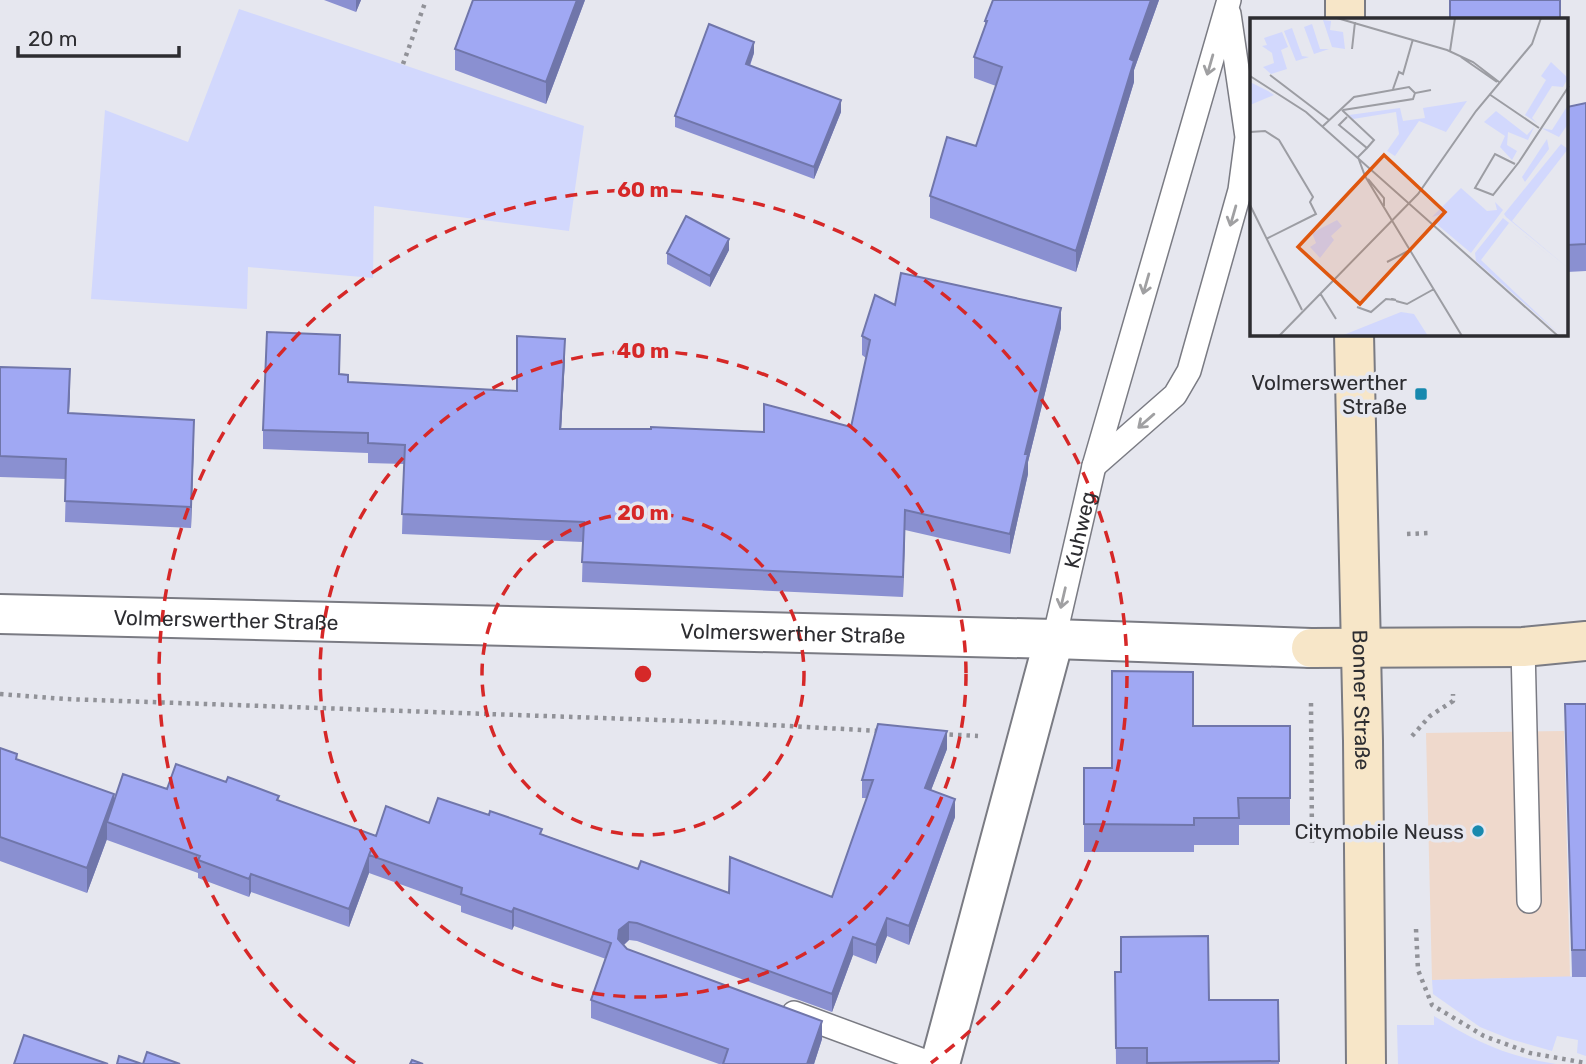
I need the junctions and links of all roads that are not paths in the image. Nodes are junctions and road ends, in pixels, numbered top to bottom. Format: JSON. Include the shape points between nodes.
{"nodes":[{"id":1,"x":1345,"y":0,"type":"edge"},
{"id":2,"x":1229,"y":2,"type":"edge"},
{"id":3,"x":1345,"y":18,"type":"edge"},
{"id":4,"x":1354,"y":336,"type":"edge"},
{"id":5,"x":1094,"y":466,"type":"junction"},
{"id":6,"x":0,"y":614,"type":"edge"},
{"id":7,"x":1054,"y":639,"type":"junction"},
{"id":8,"x":1586,"y":641,"type":"edge"},
{"id":9,"x":1522,"y":647,"type":"junction"},
{"id":10,"x":1311,"y":648,"type":"joint"},
{"id":11,"x":1361,"y":648,"type":"junction"},
{"id":12,"x":1529,"y":901,"type":"dead end"},
{"id":13,"x":775,"y":1007,"type":"edge"},
{"id":14,"x":932,"y":1064,"type":"edge"},
{"id":15,"x":940,"y":1064,"type":"edge"},
{"id":16,"x":1366,"y":1064,"type":"edge"}],
"edges":[{"from":1,"to":3,"type":"main road"},
{"from":2,"to":5,"type":"lane","name":"Kuhweg","one_way":true},
{"from":2,"to":5,"type":"lane","one_way":true,"via":[[1247,137],[1240,190],[1189,371],[1175,395]]},
{"from":4,"to":11,"type":"main road","name":"Bonner Straße"},
{"from":5,"to":7,"type":"lane","name":"Kuhweg","one_way":true},
{"from":6,"to":7,"type":"street","name":"Volmerswerther Straße"},
{"from":7,"to":10,"type":"street","name":"Volmerswerther Straße"},
{"from":7,"to":15,"type":"street","name":"Kuhweg"},
{"from":8,"to":9,"type":"main road","name":"Volmerswerther Straße"},
{"from":9,"to":11,"type":"main road","name":"Volmerswerther Straße"},
{"from":9,"to":12,"type":"lane"},
{"from":10,"to":11,"type":"main road","name":"Volmerswerther Straße"},
{"from":11,"to":16,"type":"main road","name":"Bonner Straße"},
{"from":13,"to":14,"type":"lane"}]}
